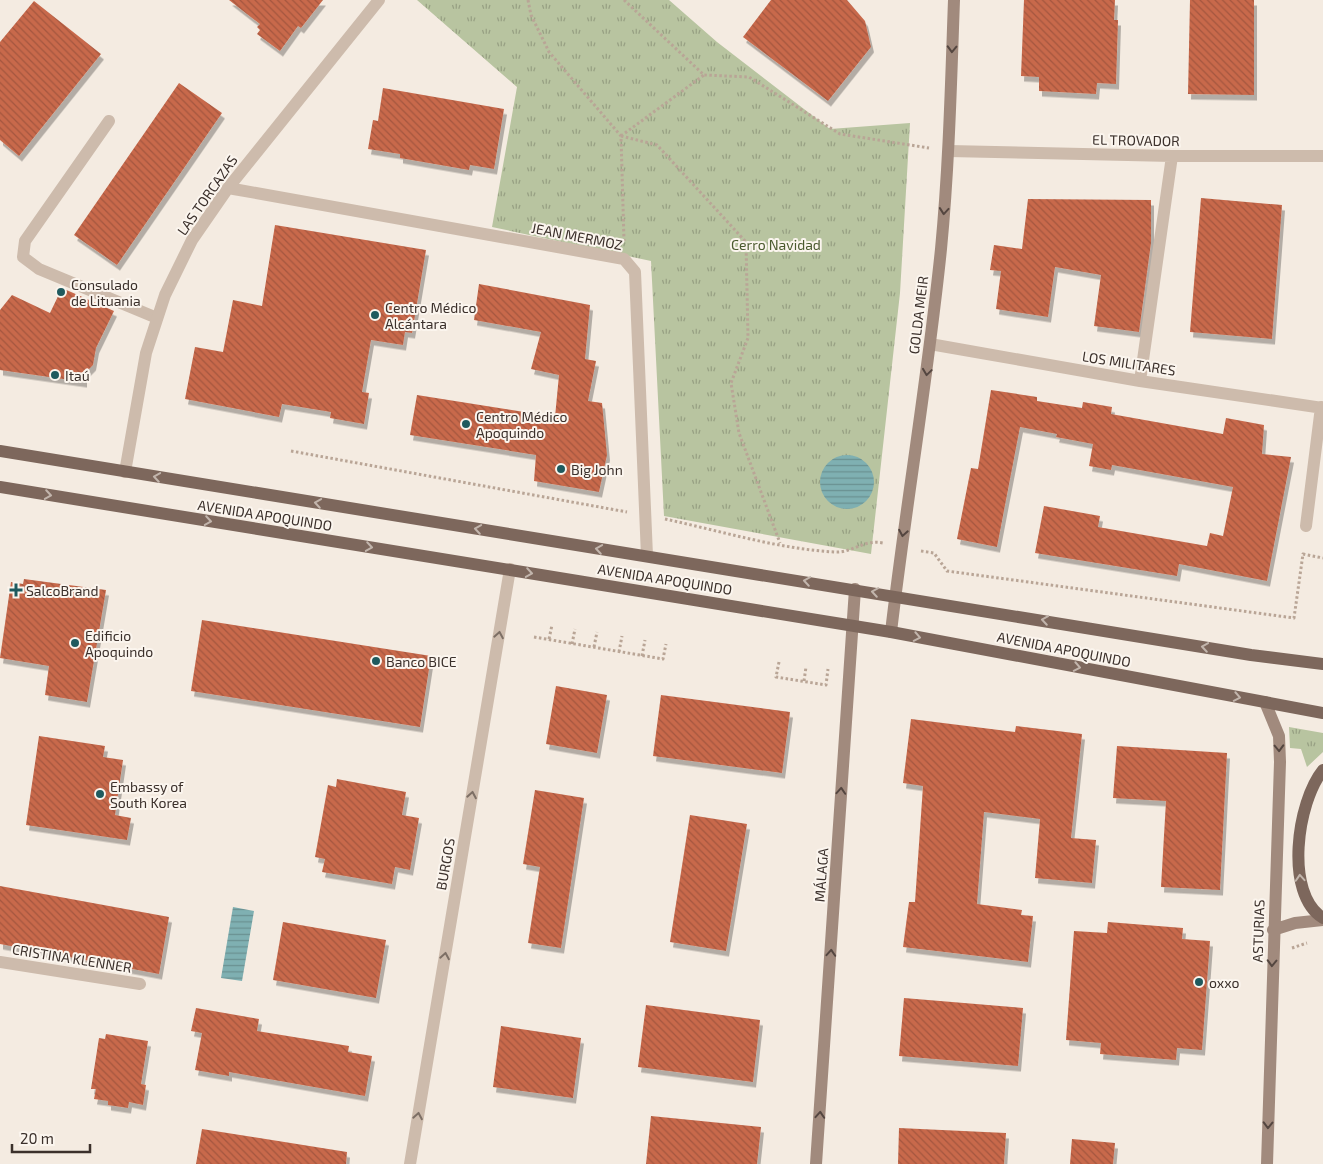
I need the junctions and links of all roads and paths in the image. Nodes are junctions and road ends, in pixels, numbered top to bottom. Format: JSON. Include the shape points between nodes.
{"nodes":[{"id":1,"x":379,"y":0,"type":"edge"},
{"id":2,"x":528,"y":0,"type":"edge"},
{"id":3,"x":624,"y":0,"type":"edge"},
{"id":4,"x":954,"y":0,"type":"edge"},
{"id":5,"x":704,"y":75,"type":"junction"},
{"id":6,"x":109,"y":122,"type":"dead end"},
{"id":7,"x":621,"y":136,"type":"junction"},
{"id":8,"x":949,"y":151,"type":"junction"},
{"id":9,"x":1172,"y":156,"type":"junction"},
{"id":10,"x":1323,"y":156,"type":"edge"},
{"id":11,"x":228,"y":188,"type":"junction"},
{"id":12,"x":624,"y":259,"type":"junction"},
{"id":13,"x":157,"y":318,"type":"junction"},
{"id":14,"x":930,"y":344,"type":"junction"},
{"id":15,"x":1140,"y":381,"type":"junction"},
{"id":16,"x":1322,"y":407,"type":"edge"},
{"id":17,"x":291,"y":450,"type":"dead end"},
{"id":18,"x":0,"y":451,"type":"edge"},
{"id":19,"x":125,"y":472,"type":"junction"},
{"id":20,"x":0,"y":487,"type":"edge"},
{"id":21,"x":646,"y":515,"type":"junction"},
{"id":22,"x":1306,"y":526,"type":"dead end"},
{"id":23,"x":781,"y":544,"type":"junction"},
{"id":24,"x":901,"y":547,"type":"junction"},
{"id":25,"x":647,"y":556,"type":"junction"},
{"id":26,"x":1323,"y":558,"type":"edge"},
{"id":27,"x":510,"y":570,"type":"junction"},
{"id":28,"x":855,"y":589,"type":"junction"},
{"id":29,"x":895,"y":595,"type":"junction"},
{"id":30,"x":552,"y":625,"type":"dead end"},
{"id":31,"x":852,"y":626,"type":"junction"},
{"id":32,"x":575,"y":628,"type":"dead end"},
{"id":33,"x":597,"y":632,"type":"dead end"},
{"id":34,"x":891,"y":632,"type":"junction"},
{"id":35,"x":622,"y":636,"type":"dead end"},
{"id":36,"x":534,"y":637,"type":"dead end"},
{"id":37,"x":549,"y":639,"type":"junction"},
{"id":38,"x":645,"y":640,"type":"dead end"},
{"id":39,"x":572,"y":644,"type":"junction"},
{"id":40,"x":666,"y":644,"type":"dead end"},
{"id":41,"x":594,"y":647,"type":"junction"},
{"id":42,"x":619,"y":652,"type":"junction"},
{"id":43,"x":642,"y":656,"type":"junction"},
{"id":44,"x":779,"y":662,"type":"dead end"},
{"id":45,"x":1323,"y":664,"type":"edge"},
{"id":46,"x":806,"y":667,"type":"dead end"},
{"id":47,"x":828,"y":670,"type":"dead end"},
{"id":48,"x":804,"y":681,"type":"junction"},
{"id":49,"x":1266,"y":702,"type":"junction"},
{"id":50,"x":1323,"y":713,"type":"edge"},
{"id":51,"x":1323,"y":770,"type":"edge"},
{"id":52,"x":1323,"y":919,"type":"edge"},
{"id":53,"x":1274,"y":930,"type":"junction"},
{"id":54,"x":1313,"y":940,"type":"dead end"},
{"id":55,"x":1272,"y":955,"type":"junction"},
{"id":56,"x":0,"y":962,"type":"edge"},
{"id":57,"x":140,"y":984,"type":"dead end"},
{"id":58,"x":410,"y":1164,"type":"edge"},
{"id":59,"x":816,"y":1164,"type":"edge"},
{"id":60,"x":1267,"y":1164,"type":"edge"}],
"edges":[{"from":1,"to":11,"type":"street","name":"LAS TORCAZAS"},
{"from":2,"to":7,"type":"path","via":[[531,15],[549,52]]},
{"from":3,"to":5,"type":"path"},
{"from":4,"to":8,"type":"street","name":"GOLDA MEIR","one_way":true},
{"from":5,"to":7,"type":"path"},
{"from":5,"to":8,"type":"path","via":[[749,77],[840,134]]},
{"from":6,"to":13,"type":"street","via":[[25,241],[23,257],[39,269]]},
{"from":7,"to":12,"type":"path"},
{"from":7,"to":23,"type":"path","via":[[657,145],[746,242],[748,338],[731,383],[739,433]]},
{"from":8,"to":9,"type":"street","name":"EL TROVADOR"},
{"from":8,"to":14,"type":"street","name":"GOLDA MEIR","one_way":true},
{"from":9,"to":10,"type":"street","name":"EL TROVADOR"},
{"from":9,"to":15,"type":"street"},
{"from":11,"to":12,"type":"street","name":"JEAN MERMOZ"},
{"from":11,"to":13,"type":"street","name":"LAS TORCAZAS","via":[[192,240]]},
{"from":12,"to":21,"type":"street","name":"JEAN MERMOZ","via":[[635,272]]},
{"from":13,"to":19,"type":"street","name":"LAS TORCAZAS","via":[[139,383]]},
{"from":14,"to":15,"type":"street","name":"LOS MILITARES"},
{"from":14,"to":24,"type":"street","name":"GOLDA MEIR","one_way":true},
{"from":15,"to":16,"type":"street","name":"LOS MILITARES"},
{"from":16,"to":22,"type":"street"},
{"from":17,"to":21,"type":"path"},
{"from":18,"to":19,"type":"main road","name":"AVENIDA APOQUINDO"},
{"from":25,"to":19,"type":"main road","name":"AVENIDA APOQUINDO","one_way":true},
{"from":20,"to":27,"type":"main road","name":"AVENIDA APOQUINDO","one_way":true},
{"from":21,"to":23,"type":"path"},
{"from":21,"to":25,"type":"street","name":"JEAN MERMOZ"},
{"from":23,"to":24,"type":"path","via":[[838,553],[872,541]]},
{"from":24,"to":26,"type":"path","via":[[934,553],[947,571],[1294,618],[1303,554]]},
{"from":24,"to":29,"type":"street","name":"GOLDA MEIR"},
{"from":28,"to":25,"type":"main road","name":"AVENIDA APOQUINDO","one_way":true},
{"from":27,"to":31,"type":"main road","name":"AVENIDA APOQUINDO","one_way":true},
{"from":58,"to":27,"type":"street","name":"BURGOS","one_way":true},
{"from":29,"to":28,"type":"main road","name":"AVENIDA APOQUINDO","one_way":true},
{"from":28,"to":31,"type":"street","name":"MÁLAGA"},
{"from":29,"to":34,"type":"street","name":"GOLDA MEIR"},
{"from":45,"to":29,"type":"main road","name":"AVENIDA APOQUINDO","one_way":true,"via":[[1251,655]]},
{"from":30,"to":37,"type":"path"},
{"from":31,"to":34,"type":"main road","name":"AVENIDA APOQUINDO"},
{"from":59,"to":31,"type":"street","name":"MÁLAGA","one_way":true},
{"from":32,"to":39,"type":"path"},
{"from":33,"to":41,"type":"path"},
{"from":34,"to":49,"type":"main road","name":"AVENIDA APOQUINDO","one_way":true},
{"from":35,"to":42,"type":"path"},
{"from":36,"to":37,"type":"path"},
{"from":37,"to":39,"type":"path"},
{"from":38,"to":43,"type":"path"},
{"from":39,"to":41,"type":"path"},
{"from":40,"to":43,"type":"path","via":[[663,659]]},
{"from":41,"to":42,"type":"path"},
{"from":42,"to":43,"type":"path"},
{"from":44,"to":48,"type":"path","via":[[776,676]]},
{"from":46,"to":48,"type":"path"},
{"from":47,"to":48,"type":"path","via":[[826,685]]},
{"from":49,"to":50,"type":"main road","name":"AVENIDA APOQUINDO"},
{"from":49,"to":53,"type":"street","name":"ASTURIAS","one_way":true,"via":[[1279,736],[1280,762]]},
{"from":52,"to":51,"type":"main road","one_way":true,"via":[[1304,898],[1299,872],[1302,813],[1313,784]]},
{"from":52,"to":53,"type":"street"},
{"from":53,"to":55,"type":"street","name":"ASTURIAS"},
{"from":54,"to":55,"type":"path"},
{"from":55,"to":60,"type":"street","name":"ASTURIAS","one_way":true},
{"from":56,"to":57,"type":"street","name":"CRISTINA KLENNER"}]}
